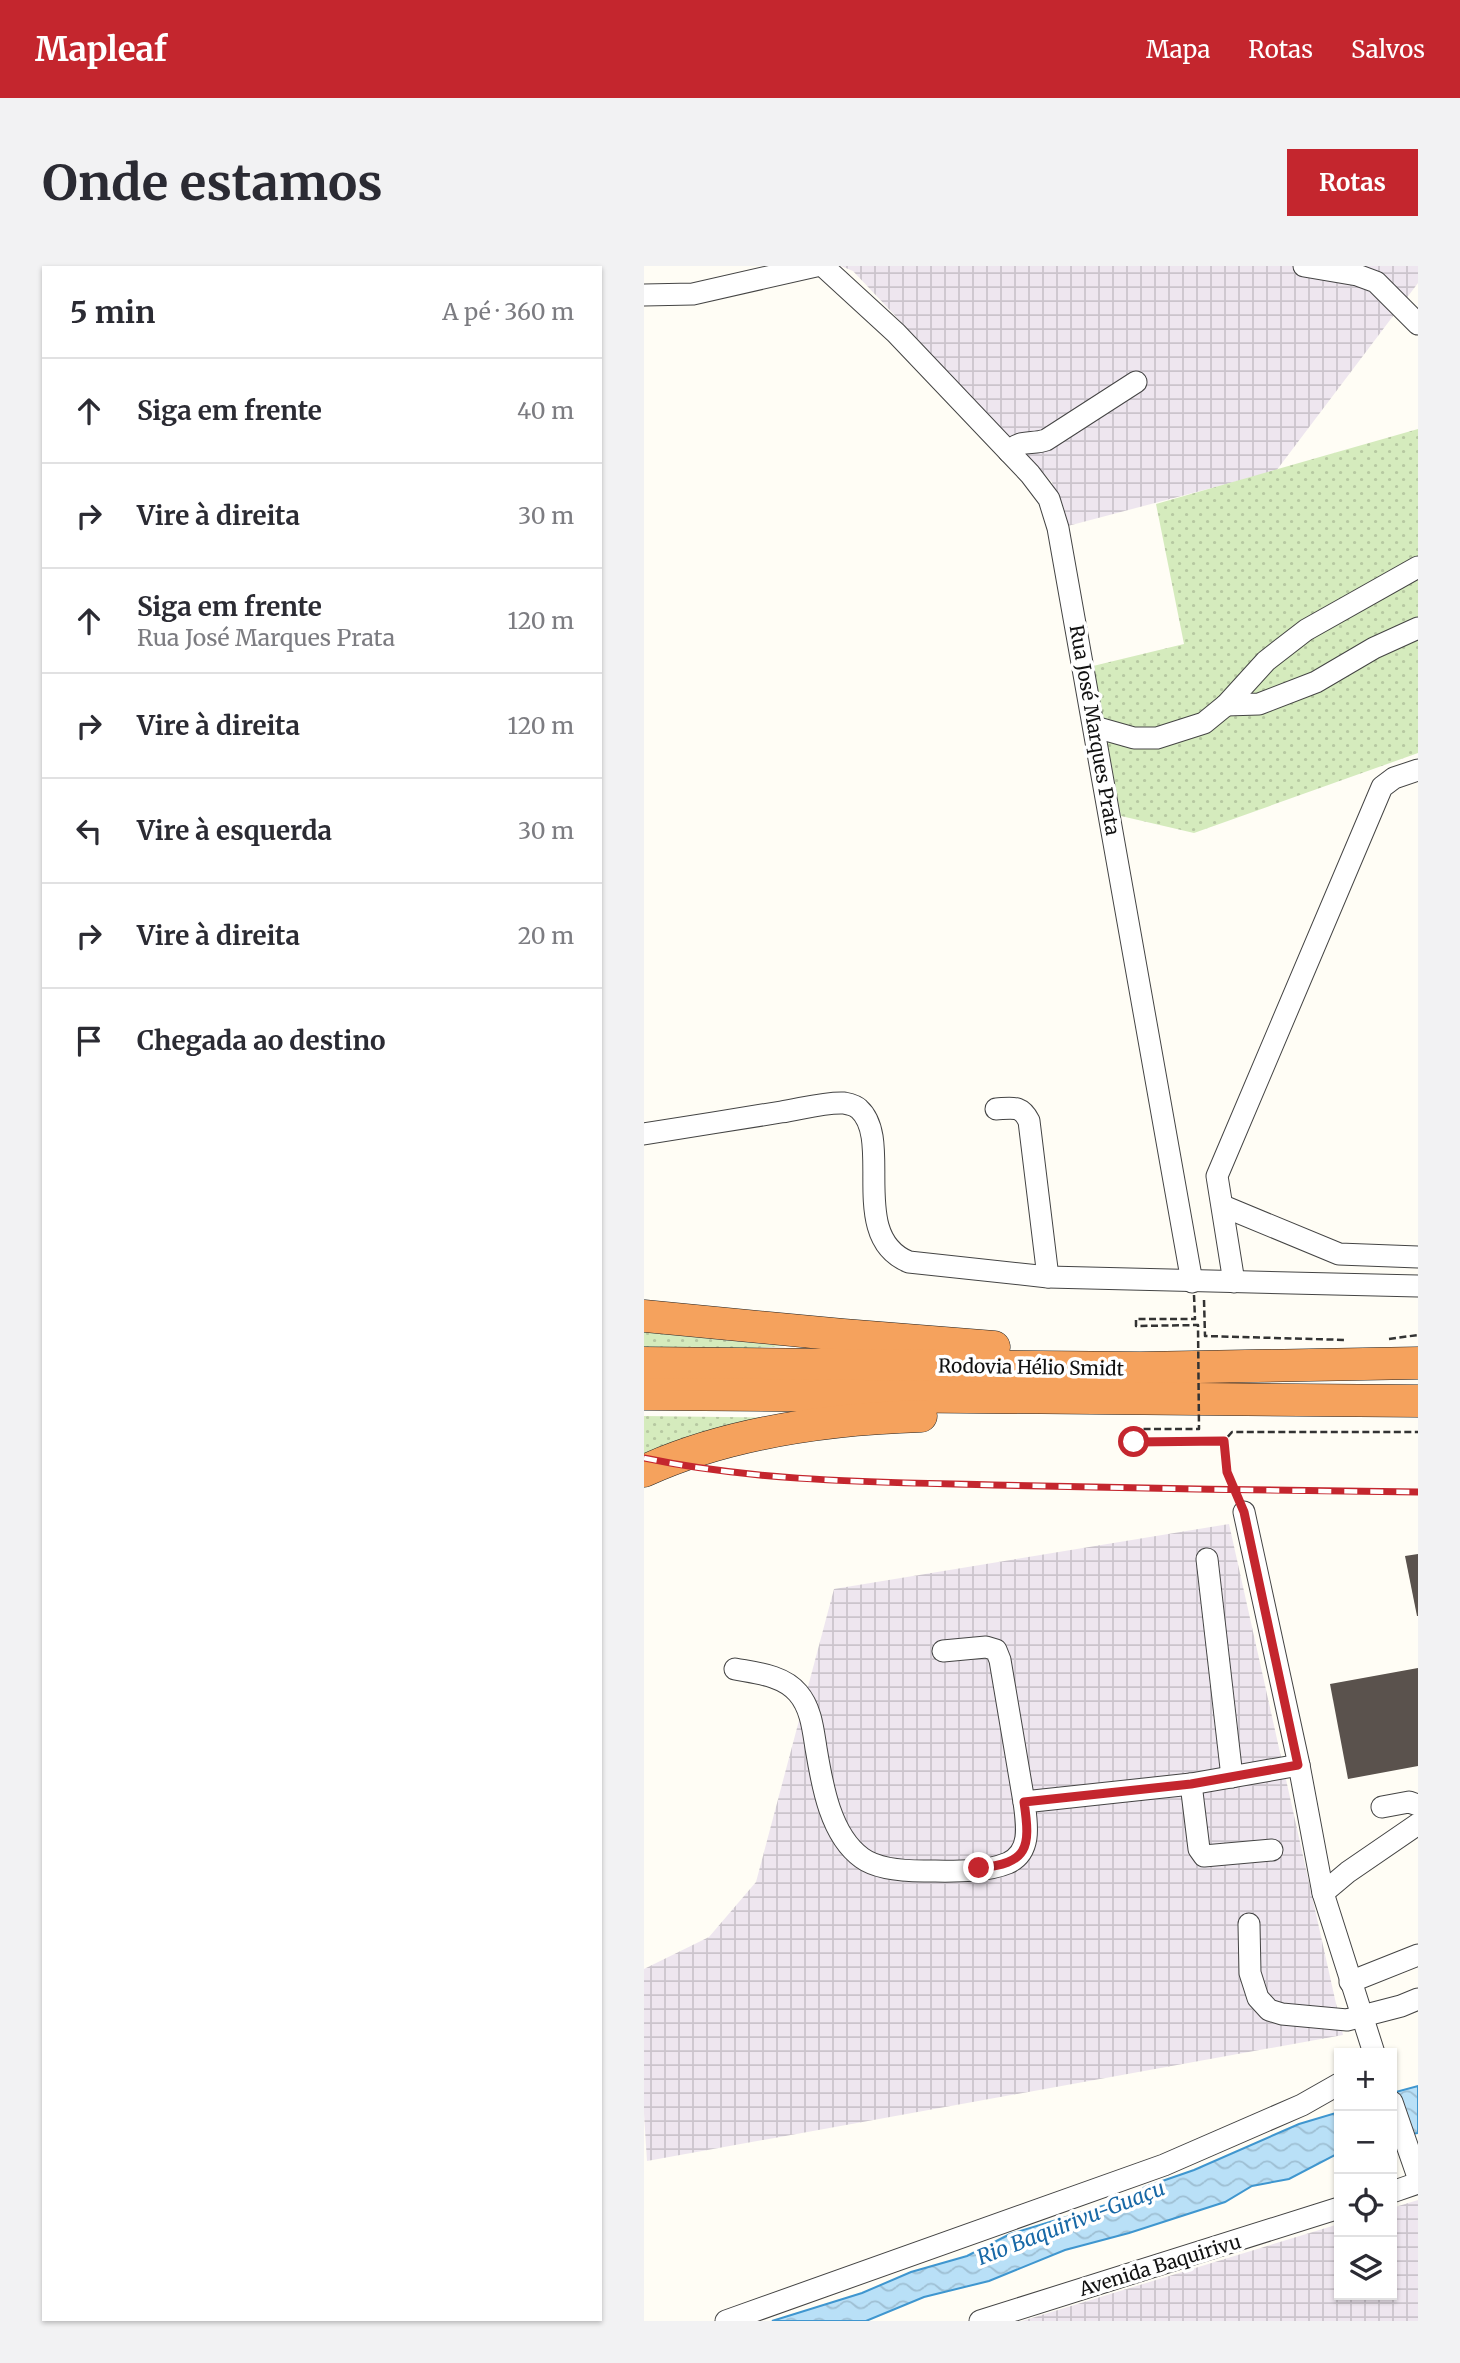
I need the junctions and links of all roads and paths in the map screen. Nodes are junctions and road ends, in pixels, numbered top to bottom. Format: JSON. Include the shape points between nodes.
{"nodes":[{"id":1,"x":816,"y":266,"type":"edge"},
{"id":2,"x":823,"y":266,"type":"edge"},
{"id":3,"x":1304,"y":266,"type":"edge"},
{"id":4,"x":644,"y":295,"type":"edge"},
{"id":5,"x":1418,"y":324,"type":"edge"},
{"id":6,"x":1136,"y":382,"type":"dead end"},
{"id":7,"x":1009,"y":452,"type":"junction"},
{"id":8,"x":1418,"y":567,"type":"edge"},
{"id":9,"x":1418,"y":628,"type":"edge"},
{"id":10,"x":1226,"y":705,"type":"junction"},
{"id":11,"x":1095,"y":727,"type":"junction"},
{"id":12,"x":1418,"y":770,"type":"edge"},
{"id":13,"x":996,"y":1109,"type":"dead end"},
{"id":14,"x":644,"y":1134,"type":"edge"},
{"id":15,"x":1223,"y":1206,"type":"junction"},
{"id":16,"x":1418,"y":1257,"type":"edge"},
{"id":17,"x":1048,"y":1278,"type":"junction"},
{"id":18,"x":1234,"y":1282,"type":"junction"},
{"id":19,"x":1418,"y":1286,"type":"edge"},
{"id":20,"x":1193,"y":1289,"type":"junction"},
{"id":21,"x":644,"y":1316,"type":"edge"},
{"id":22,"x":1418,"y":1335,"type":"edge"},
{"id":23,"x":1353,"y":1340,"type":"dead end"},
{"id":24,"x":1380,"y":1340,"type":"dead end"},
{"id":25,"x":644,"y":1363,"type":"edge"},
{"id":26,"x":1418,"y":1363,"type":"edge"},
{"id":27,"x":1140,"y":1368,"type":"junction"},
{"id":28,"x":644,"y":1394,"type":"edge"},
{"id":29,"x":1145,"y":1400,"type":"junction"},
{"id":30,"x":1418,"y":1401,"type":"edge"},
{"id":31,"x":1418,"y":1432,"type":"edge"},
{"id":32,"x":1224,"y":1441,"type":"junction"},
{"id":33,"x":644,"y":1471,"type":"edge"},
{"id":34,"x":1244,"y":1512,"type":"joint"},
{"id":35,"x":1206,"y":1559,"type":"dead end"},
{"id":36,"x":943,"y":1651,"type":"dead end"},
{"id":37,"x":735,"y":1669,"type":"dead end"},
{"id":38,"x":1298,"y":1765,"type":"junction"},
{"id":39,"x":1233,"y":1777,"type":"junction"},
{"id":40,"x":1191,"y":1784,"type":"junction"},
{"id":41,"x":1024,"y":1802,"type":"junction"},
{"id":42,"x":1418,"y":1805,"type":"edge"},
{"id":43,"x":1382,"y":1807,"type":"dead end"},
{"id":44,"x":1418,"y":1825,"type":"edge"},
{"id":45,"x":1272,"y":1850,"type":"dead end"},
{"id":46,"x":1323,"y":1893,"type":"junction"},
{"id":47,"x":1250,"y":1924,"type":"dead end"},
{"id":48,"x":1418,"y":1955,"type":"edge"},
{"id":49,"x":1350,"y":1982,"type":"junction"},
{"id":50,"x":1418,"y":1999,"type":"edge"},
{"id":51,"x":1361,"y":2017,"type":"junction"},
{"id":52,"x":1372,"y":2048,"type":"edge"},
{"id":53,"x":1334,"y":2087,"type":"edge"},
{"id":54,"x":1395,"y":2111,"type":"edge"},
{"id":55,"x":1418,"y":2178,"type":"edge"},
{"id":56,"x":1418,"y":2183,"type":"edge"},
{"id":57,"x":1397,"y":2190,"type":"edge"},
{"id":58,"x":1334,"y":2210,"type":"edge"},
{"id":59,"x":1045,"y":2311,"type":"edge"},
{"id":60,"x":726,"y":2321,"type":"edge"},
{"id":61,"x":980,"y":2321,"type":"edge"}],
"edges":[{"from":1,"to":4,"type":"street","via":[[693,294]]},
{"from":2,"to":7,"type":"street","name":"Rua José Marques Prata","via":[[896,333]]},
{"from":3,"to":5,"type":"street","via":[[1376,282]]},
{"from":6,"to":7,"type":"street","via":[[1046,440],[1021,442]]},
{"from":7,"to":11,"type":"street","name":"Rua José Marques Prata","via":[[1049,499]]},
{"from":8,"to":10,"type":"street","via":[[1306,630],[1266,661]]},
{"from":9,"to":10,"type":"street","via":[[1316,682],[1259,704]]},
{"from":10,"to":11,"type":"street","via":[[1204,723],[1157,738],[1134,738]]},
{"from":11,"to":20,"type":"street","name":"Rua José Marques Prata"},
{"from":12,"to":15,"type":"street","via":[[1382,787],[1217,1176]]},
{"from":13,"to":17,"type":"street","via":[[1016,1108],[1030,1121]]},
{"from":14,"to":17,"type":"street","via":[[813,1107],[853,1105],[861,1110],[871,1135],[883,1241],[898,1257]]},
{"from":15,"to":16,"type":"street","via":[[1339,1254]]},
{"from":15,"to":18,"type":"street"},
{"from":17,"to":20,"type":"street","via":[[1102,1278]]},
{"from":18,"to":19,"type":"street"},
{"from":18,"to":20,"type":"street"},
{"from":20,"to":23,"type":"path","via":[[1204,1298],[1205,1336]]},
{"from":20,"to":32,"type":"path","bridge":true,"via":[[1195,1318],[1136,1319],[1136,1326],[1198,1325],[1199,1429],[1134,1429],[1134,1442]]},
{"from":21,"to":27,"type":"highway","via":[[1044,1350]]},
{"from":22,"to":24,"type":"path"},
{"from":25,"to":27,"type":"highway","name":"Rodovia Hélio Smidt"},
{"from":26,"to":27,"type":"highway","name":"Rodovia Hélio Smidt"},
{"from":28,"to":29,"type":"highway","name":"Rodovia Hélio Smidt"},
{"from":29,"to":30,"type":"highway","name":"Rodovia Hélio Smidt"},
{"from":29,"to":33,"type":"highway","via":[[1038,1413],[815,1424],[702,1449]]},
{"from":31,"to":32,"type":"path","via":[[1232,1432]]},
{"from":32,"to":34,"type":"path","via":[[1227,1472]]},
{"from":34,"to":38,"type":"street"},
{"from":35,"to":39,"type":"street"},
{"from":36,"to":41,"type":"street","via":[[996,1650]]},
{"from":37,"to":41,"type":"street","via":[[785,1682],[800,1695],[810,1716],[822,1782],[841,1833],[863,1859],[876,1865],[915,1871],[1000,1866],[1018,1859],[1027,1832]]},
{"from":38,"to":39,"type":"street"},
{"from":38,"to":46,"type":"street"},
{"from":39,"to":40,"type":"street"},
{"from":40,"to":41,"type":"street"},
{"from":40,"to":45,"type":"street","via":[[1199,1849],[1204,1856]]},
{"from":42,"to":43,"type":"street"},
{"from":44,"to":46,"type":"street"},
{"from":46,"to":49,"type":"street"},
{"from":47,"to":51,"type":"street","via":[[1250,1973],[1258,1998],[1269,2010],[1347,2020]]},
{"from":48,"to":49,"type":"street"},
{"from":49,"to":51,"type":"street"},
{"from":50,"to":51,"type":"street"},
{"from":51,"to":52,"type":"street"},
{"from":53,"to":60,"type":"street","via":[[1164,2165]]},
{"from":54,"to":55,"type":"street"},
{"from":56,"to":57,"type":"street"},
{"from":58,"to":59,"type":"street","name":"Avenida Baquirivu"},
{"from":59,"to":61,"type":"street","name":"Avenida Baquirivu"}]}
